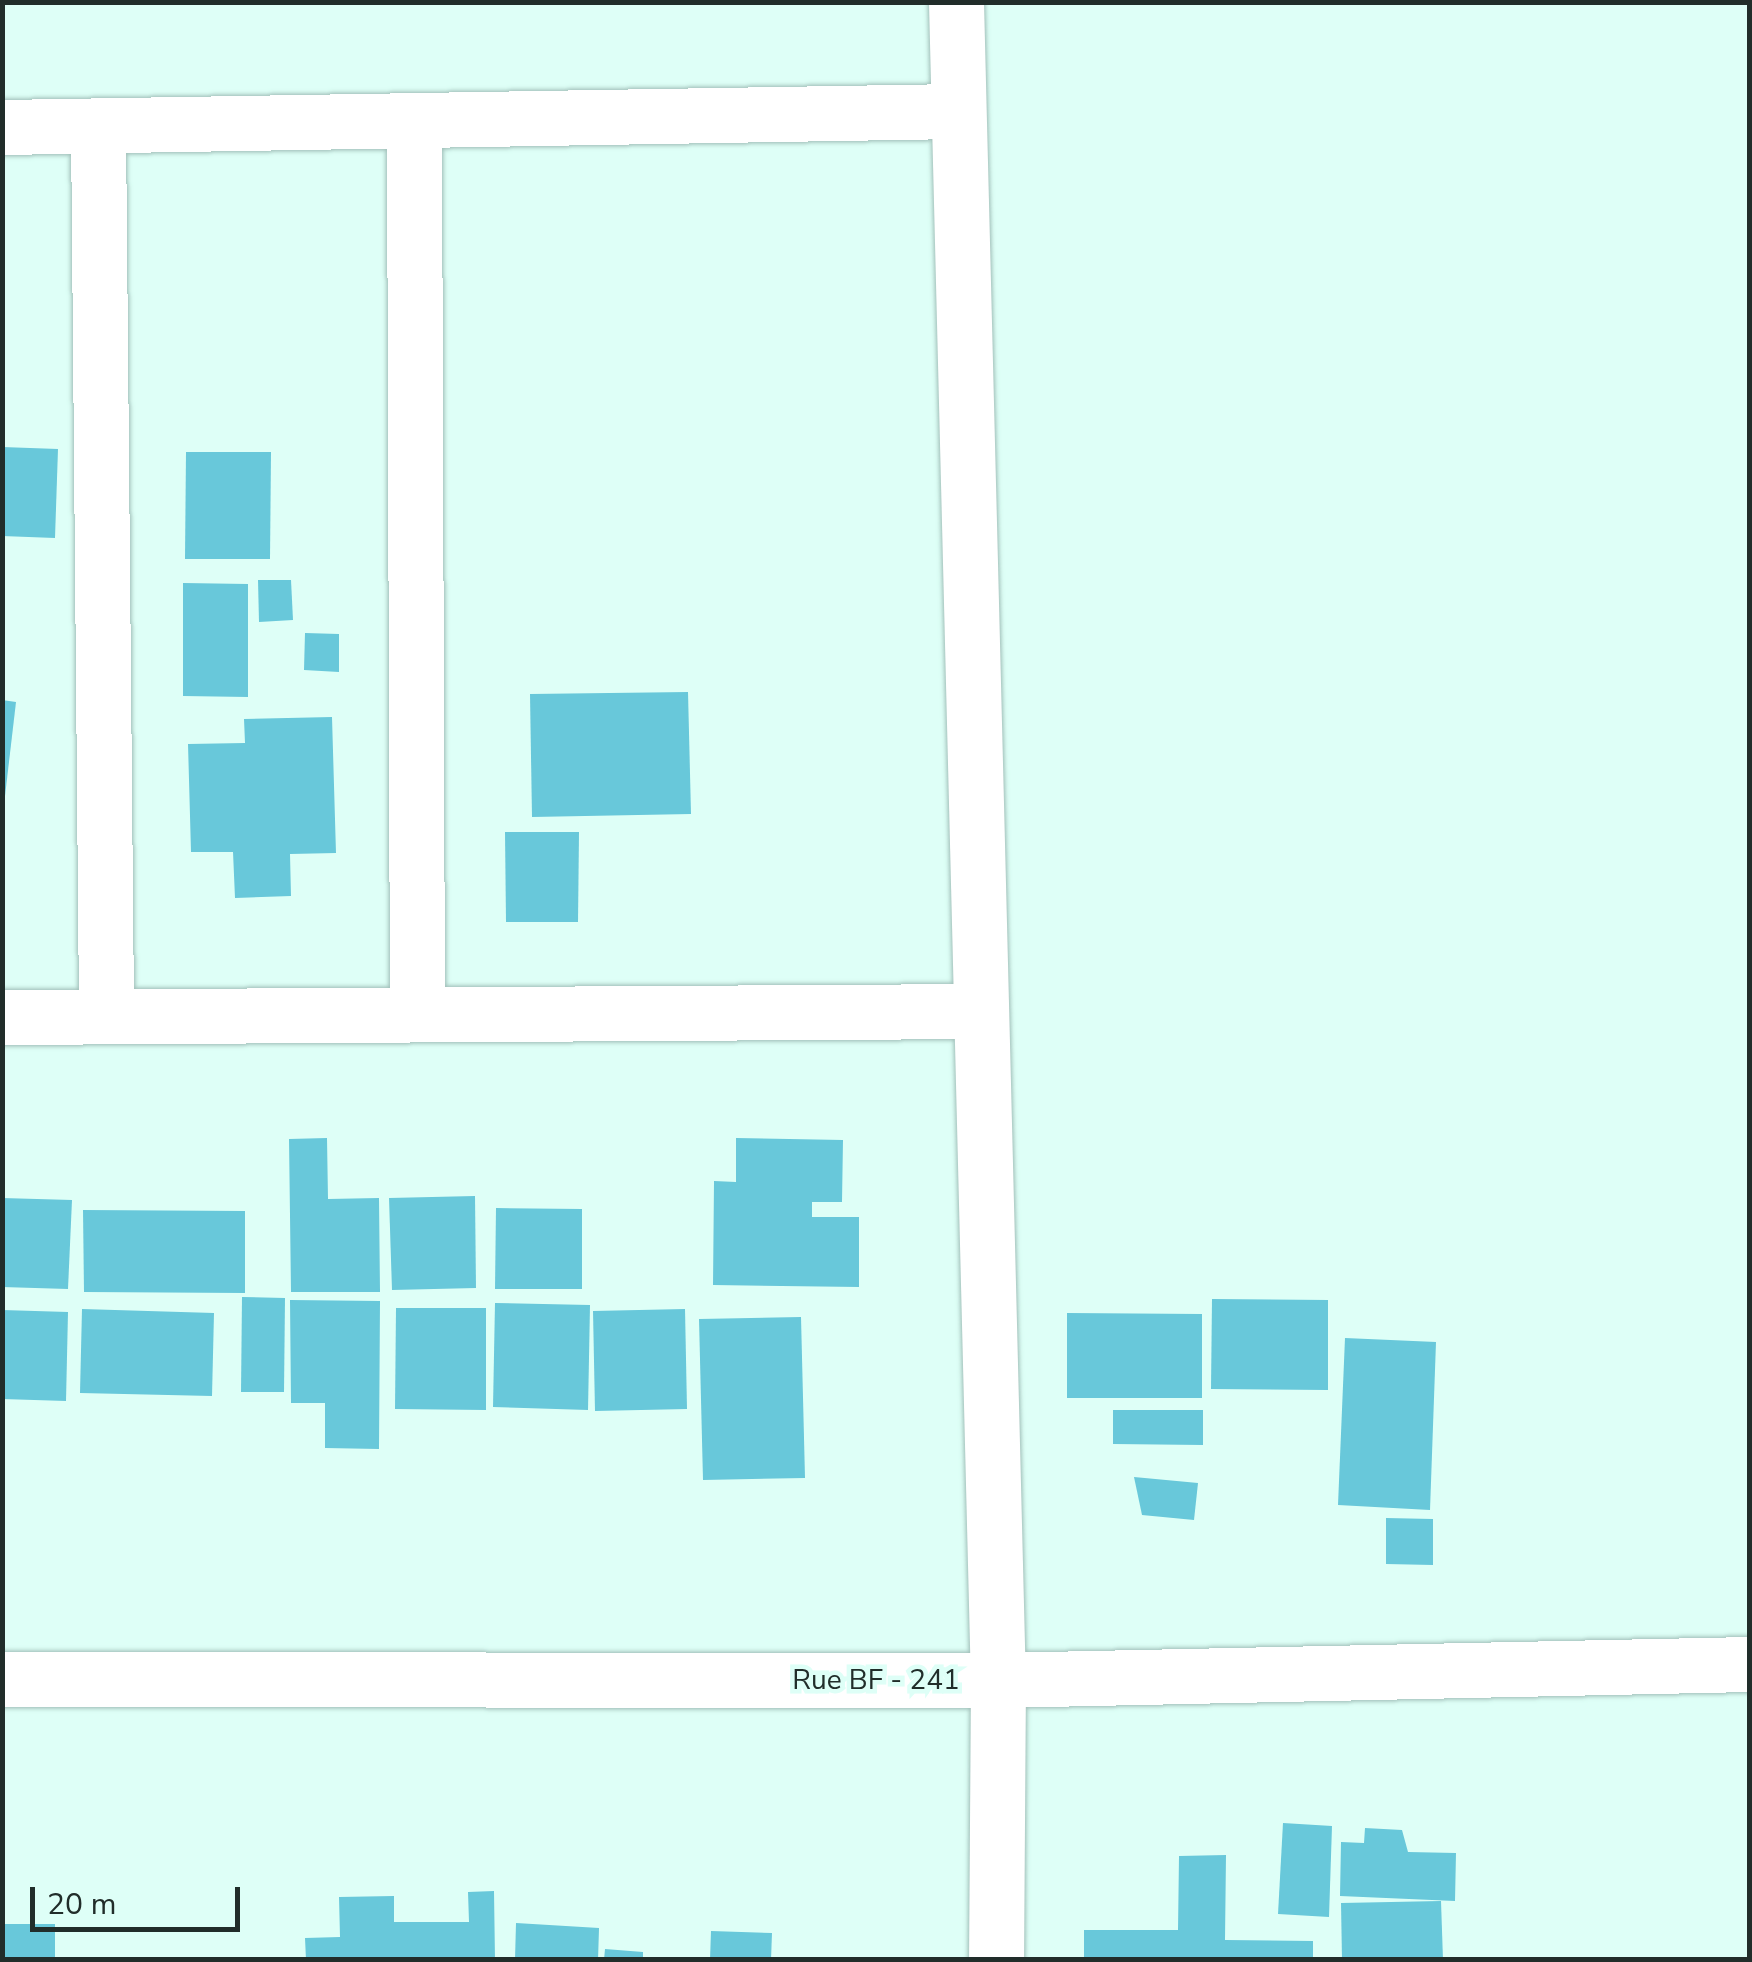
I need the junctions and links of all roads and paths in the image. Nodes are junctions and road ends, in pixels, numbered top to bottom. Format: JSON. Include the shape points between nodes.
{"nodes":[{"id":1,"x":956,"y":2,"type":"edge"},
{"id":2,"x":958,"y":111,"type":"junction"},
{"id":3,"x":414,"y":124,"type":"junction"},
{"id":4,"x":98,"y":126,"type":"junction"},
{"id":5,"x":2,"y":127,"type":"edge"},
{"id":6,"x":981,"y":1011,"type":"junction"},
{"id":7,"x":417,"y":1014,"type":"junction"},
{"id":8,"x":106,"y":1015,"type":"junction"},
{"id":9,"x":2,"y":1017,"type":"edge"},
{"id":10,"x":1750,"y":1664,"type":"edge"},
{"id":11,"x":2,"y":1678,"type":"edge"},
{"id":12,"x":998,"y":1680,"type":"junction"},
{"id":13,"x":996,"y":1960,"type":"edge"}],
"edges":[{"from":1,"to":2,"type":"street"},
{"from":2,"to":3,"type":"street"},
{"from":2,"to":6,"type":"street"},
{"from":3,"to":4,"type":"street"},
{"from":3,"to":7,"type":"street"},
{"from":4,"to":5,"type":"street"},
{"from":4,"to":8,"type":"street"},
{"from":6,"to":7,"type":"street"},
{"from":6,"to":12,"type":"street"},
{"from":7,"to":8,"type":"street"},
{"from":8,"to":9,"type":"street"},
{"from":10,"to":12,"type":"street","name":"Rue BF - 241"},
{"from":11,"to":12,"type":"street","name":"Rue BF - 241"},
{"from":12,"to":13,"type":"street"}]}
